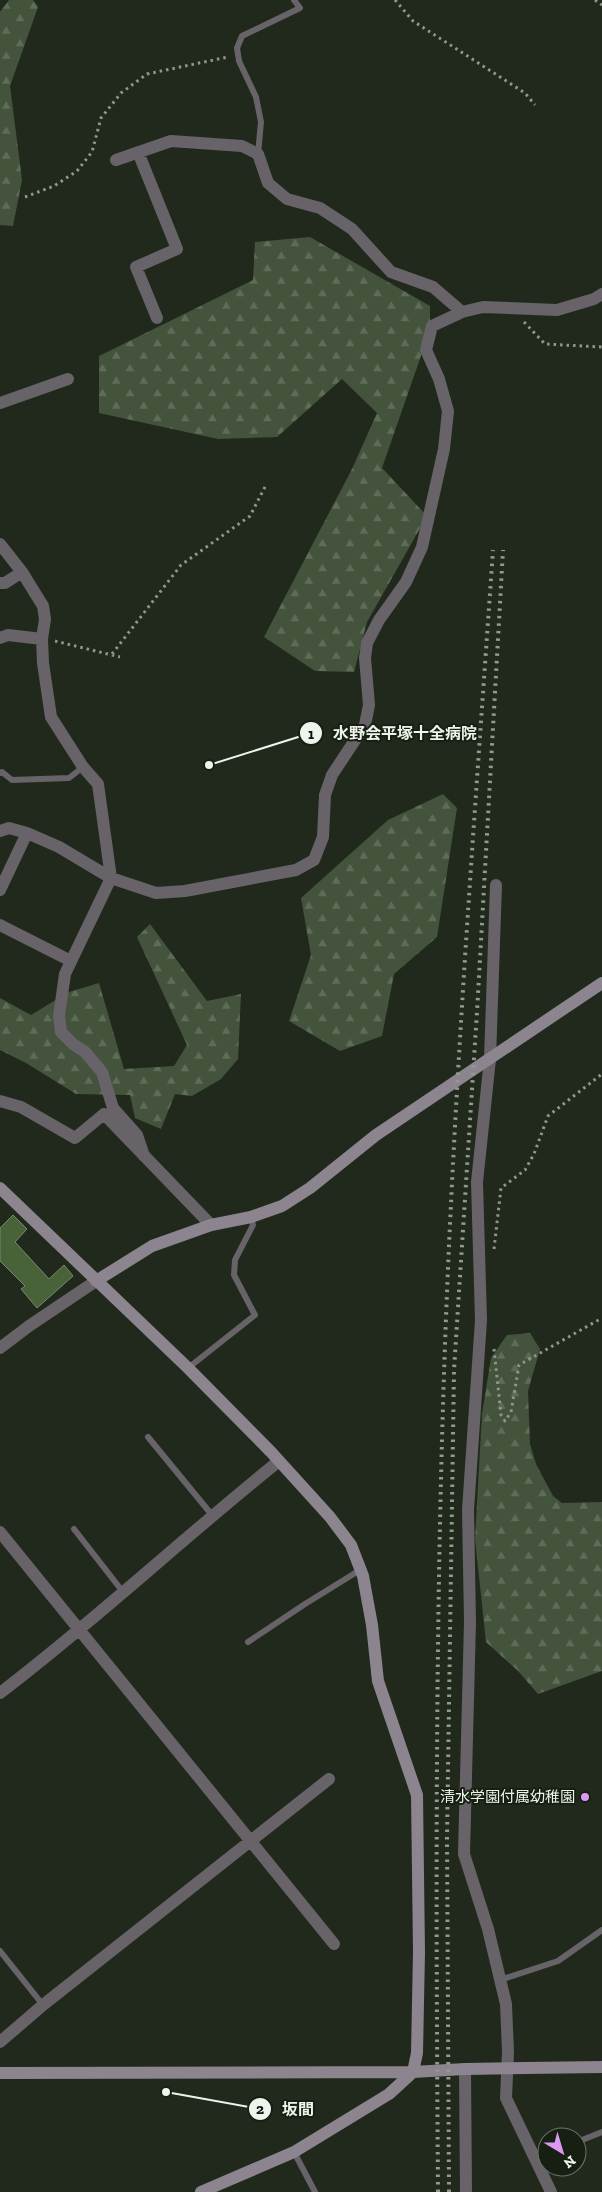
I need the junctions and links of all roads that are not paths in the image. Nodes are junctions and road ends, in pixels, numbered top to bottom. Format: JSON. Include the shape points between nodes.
{"nodes":[{"id":1,"x":294,"y":0,"type":"edge"},
{"id":2,"x":138,"y":152,"type":"junction"},
{"id":3,"x":258,"y":154,"type":"junction"},
{"id":4,"x":116,"y":160,"type":"dead end"},
{"id":5,"x":602,"y":294,"type":"edge"},
{"id":6,"x":462,"y":312,"type":"junction"},
{"id":7,"x":157,"y":318,"type":"dead end"},
{"id":8,"x":68,"y":379,"type":"dead end"},
{"id":9,"x":0,"y":403,"type":"edge"},
{"id":10,"x":0,"y":544,"type":"edge"},
{"id":11,"x":22,"y":572,"type":"junction"},
{"id":12,"x":0,"y":583,"type":"edge"},
{"id":13,"x":0,"y":638,"type":"edge"},
{"id":14,"x":42,"y":638,"type":"junction"},
{"id":15,"x":83,"y":766,"type":"junction"},
{"id":16,"x":0,"y":773,"type":"edge"},
{"id":17,"x":0,"y":830,"type":"edge"},
{"id":18,"x":27,"y":833,"type":"junction"},
{"id":19,"x":111,"y":878,"type":"junction"},
{"id":20,"x":496,"y":885,"type":"dead end"},
{"id":21,"x":0,"y":890,"type":"edge"},
{"id":22,"x":0,"y":925,"type":"edge"},
{"id":23,"x":71,"y":961,"type":"junction"},
{"id":24,"x":602,"y":983,"type":"edge"},
{"id":25,"x":490,"y":1060,"type":"junction"},
{"id":26,"x":0,"y":1101,"type":"edge"},
{"id":27,"x":144,"y":1156,"type":"junction"},
{"id":28,"x":0,"y":1188,"type":"edge"},
{"id":29,"x":251,"y":1217,"type":"junction"},
{"id":30,"x":211,"y":1225,"type":"junction"},
{"id":31,"x":96,"y":1281,"type":"junction"},
{"id":32,"x":0,"y":1348,"type":"edge"},
{"id":33,"x":188,"y":1368,"type":"junction"},
{"id":34,"x":148,"y":1437,"type":"dead end"},
{"id":35,"x":279,"y":1461,"type":"junction"},
{"id":36,"x":212,"y":1515,"type":"junction"},
{"id":37,"x":74,"y":1529,"type":"dead end"},
{"id":38,"x":0,"y":1532,"type":"edge"},
{"id":39,"x":360,"y":1570,"type":"junction"},
{"id":40,"x":123,"y":1592,"type":"junction"},
{"id":41,"x":79,"y":1631,"type":"junction"},
{"id":42,"x":248,"y":1642,"type":"dead end"},
{"id":43,"x":0,"y":1693,"type":"edge"},
{"id":44,"x":328,"y":1779,"type":"dead end"},
{"id":45,"x":250,"y":1840,"type":"junction"},
{"id":46,"x":602,"y":1930,"type":"edge"},
{"id":47,"x":334,"y":1944,"type":"dead end"},
{"id":48,"x":0,"y":1951,"type":"edge"},
{"id":49,"x":500,"y":1980,"type":"junction"},
{"id":50,"x":43,"y":2005,"type":"junction"},
{"id":51,"x":0,"y":2042,"type":"edge"},
{"id":52,"x":602,"y":2067,"type":"edge"},
{"id":53,"x":465,"y":2069,"type":"junction"},
{"id":54,"x":507,"y":2070,"type":"junction"},
{"id":55,"x":414,"y":2072,"type":"junction"},
{"id":56,"x":0,"y":2074,"type":"edge"},
{"id":57,"x":602,"y":2132,"type":"edge"},
{"id":58,"x":587,"y":2138,"type":"edge"},
{"id":59,"x":294,"y":2152,"type":"junction"},
{"id":60,"x":535,"y":2159,"type":"joint"},
{"id":61,"x":201,"y":2192,"type":"edge"},
{"id":62,"x":315,"y":2192,"type":"edge"},
{"id":63,"x":466,"y":2192,"type":"edge"},
{"id":64,"x":552,"y":2192,"type":"edge"}],
"edges":[{"from":1,"to":3,"type":"lane","via":[[300,8],[242,36],[237,48],[256,97],[261,122]]},
{"from":2,"to":3,"type":"street","via":[[171,142],[242,146]]},
{"from":2,"to":4,"type":"street"},
{"from":2,"to":7,"type":"street","via":[[177,248],[136,267]]},
{"from":3,"to":6,"type":"street","via":[[268,183],[287,199],[320,208],[352,229],[391,272],[433,287]]},
{"from":5,"to":6,"type":"street","via":[[557,310],[483,307]]},
{"from":6,"to":19,"type":"street","via":[[432,326],[426,350],[448,411],[444,449],[422,547],[406,582],[367,643],[369,705],[365,725],[332,775],[325,795],[323,838],[314,860],[296,870],[184,891],[156,893]]},
{"from":8,"to":9,"type":"street"},
{"from":10,"to":11,"type":"street"},
{"from":11,"to":12,"type":"street"},
{"from":11,"to":14,"type":"street","via":[[43,606]]},
{"from":13,"to":14,"type":"street","via":[[8,635]]},
{"from":14,"to":15,"type":"street","via":[[51,717]]},
{"from":15,"to":16,"type":"lane","via":[[69,778],[12,780]]},
{"from":15,"to":19,"type":"street","via":[[98,784]]},
{"from":17,"to":18,"type":"street","via":[[9,828]]},
{"from":18,"to":19,"type":"street","via":[[59,847]]},
{"from":18,"to":21,"type":"street"},
{"from":19,"to":23,"type":"street"},
{"from":20,"to":25,"type":"street"},
{"from":22,"to":23,"type":"street"},
{"from":23,"to":27,"type":"street","via":[[59,1016],[61,1032],[102,1072],[113,1108],[137,1134]]},
{"from":24,"to":25,"type":"street"},
{"from":25,"to":29,"type":"street","via":[[376,1135],[310,1188],[282,1206]]},
{"from":25,"to":49,"type":"street","via":[[477,1182],[481,1320],[468,1510],[470,1622],[464,1854]]},
{"from":26,"to":27,"type":"street","via":[[21,1106],[75,1138],[104,1114]]},
{"from":27,"to":30,"type":"street"},
{"from":28,"to":31,"type":"street"},
{"from":29,"to":30,"type":"street"},
{"from":29,"to":33,"type":"lane","via":[[253,1225],[235,1260],[234,1275],[255,1314]]},
{"from":30,"to":31,"type":"street","via":[[152,1246]]},
{"from":31,"to":32,"type":"street"},
{"from":31,"to":33,"type":"street"},
{"from":33,"to":35,"type":"street"},
{"from":34,"to":36,"type":"lane"},
{"from":35,"to":36,"type":"street"},
{"from":35,"to":39,"type":"street","via":[[351,1544]]},
{"from":36,"to":40,"type":"street"},
{"from":37,"to":40,"type":"lane"},
{"from":38,"to":41,"type":"street"},
{"from":39,"to":42,"type":"lane"},
{"from":39,"to":55,"type":"street","via":[[372,1625],[378,1681],[417,1795],[419,1952]]},
{"from":40,"to":41,"type":"street"},
{"from":41,"to":43,"type":"street"},
{"from":41,"to":45,"type":"street"},
{"from":44,"to":45,"type":"street"},
{"from":45,"to":47,"type":"street"},
{"from":45,"to":50,"type":"street"},
{"from":46,"to":49,"type":"lane","via":[[558,1961]]},
{"from":48,"to":50,"type":"lane"},
{"from":49,"to":54,"type":"street","via":[[506,2004]]},
{"from":50,"to":51,"type":"street"},
{"from":52,"to":54,"type":"street"},
{"from":53,"to":54,"type":"street"},
{"from":53,"to":55,"type":"street"},
{"from":53,"to":63,"type":"street"},
{"from":54,"to":60,"type":"street","via":[[506,2098]]},
{"from":55,"to":56,"type":"street"},
{"from":55,"to":59,"type":"street","via":[[389,2094]]},
{"from":57,"to":58,"type":"lane"},
{"from":59,"to":61,"type":"street"},
{"from":59,"to":62,"type":"lane"},
{"from":60,"to":64,"type":"street"}]}
